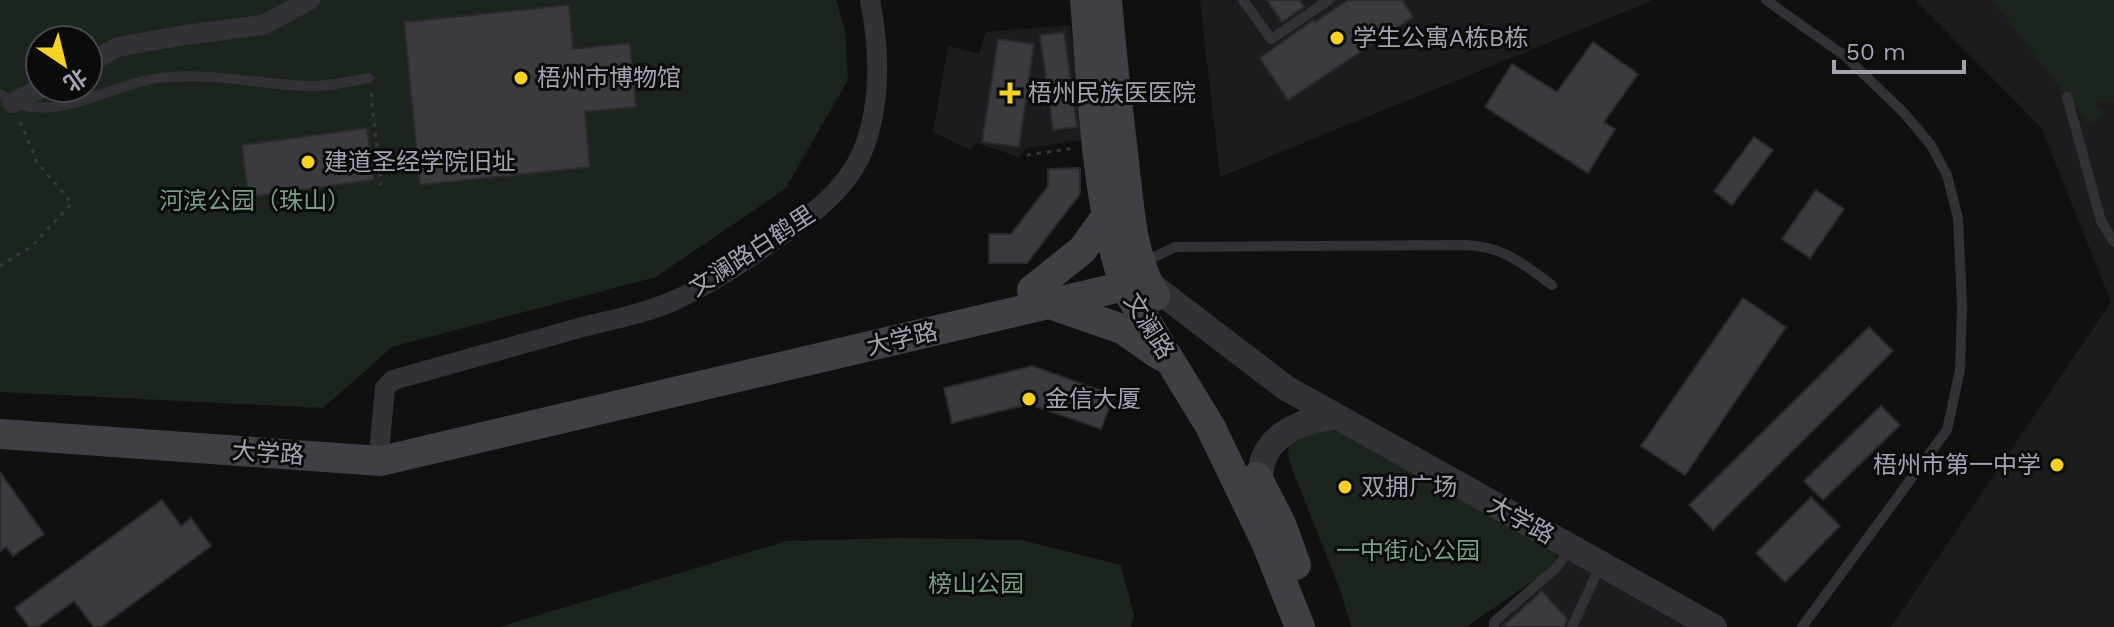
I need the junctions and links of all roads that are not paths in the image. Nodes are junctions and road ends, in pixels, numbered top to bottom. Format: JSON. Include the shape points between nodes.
{"nodes":[{"id":1,"x":310,"y":0,"type":"edge"},
{"id":2,"x":870,"y":0,"type":"edge"},
{"id":3,"x":1085,"y":0,"type":"edge"},
{"id":4,"x":1107,"y":0,"type":"edge"},
{"id":5,"x":1243,"y":0,"type":"edge"},
{"id":6,"x":1329,"y":0,"type":"edge"},
{"id":7,"x":1766,"y":0,"type":"edge"},
{"id":8,"x":104,"y":54,"type":"edge"},
{"id":9,"x":369,"y":78,"type":"road end"},
{"id":10,"x":2067,"y":97,"type":"dead end"},
{"id":11,"x":6,"y":98,"type":"edge"},
{"id":12,"x":1106,"y":217,"type":"junction"},
{"id":13,"x":2114,"y":242,"type":"edge"},
{"id":14,"x":1132,"y":275,"type":"junction"},
{"id":15,"x":1552,"y":285,"type":"dead end"},
{"id":16,"x":1042,"y":297,"type":"junction"},
{"id":17,"x":1173,"y":365,"type":"junction"},
{"id":18,"x":1336,"y":417,"type":"junction"},
{"id":19,"x":0,"y":419,"type":"edge"},
{"id":20,"x":0,"y":434,"type":"edge"},
{"id":21,"x":380,"y":442,"type":"junction"},
{"id":22,"x":1261,"y":485,"type":"junction"},
{"id":23,"x":1572,"y":548,"type":"junction"},
{"id":24,"x":1601,"y":564,"type":"junction"},
{"id":25,"x":1300,"y":627,"type":"edge"},
{"id":26,"x":1319,"y":627,"type":"edge"},
{"id":27,"x":1494,"y":627,"type":"edge"},
{"id":28,"x":1572,"y":627,"type":"edge"},
{"id":29,"x":1714,"y":627,"type":"edge"},
{"id":30,"x":1802,"y":627,"type":"edge"}],
"edges":[{"from":1,"to":8,"type":"street","via":[[263,25],[118,47]]},
{"from":2,"to":21,"type":"street","name":"文澜路白鹤里","via":[[877,58],[871,127],[848,177],[829,199],[718,278],[669,303],[393,380],[385,388]]},
{"from":3,"to":12,"type":"main road","name":"文澜路"},
{"from":4,"to":14,"type":"main road","name":"文澜路","via":[[1131,216]]},
{"from":5,"to":6,"type":"lane","via":[[1271,39]]},
{"from":7,"to":30,"type":"lane","via":[[1845,56],[1904,113],[1947,175],[1958,218],[1960,370],[1947,430]]},
{"from":9,"to":11,"type":"lane","via":[[315,86],[160,78],[59,108]]},
{"from":10,"to":13,"type":"lane","via":[[2101,221]]},
{"from":12,"to":14,"type":"main road","name":"文澜路"},
{"from":12,"to":16,"type":"main road"},
{"from":14,"to":15,"type":"lane","via":[[1175,247],[1477,246],[1502,251]]},
{"from":14,"to":16,"type":"main road","name":"大学路"},
{"from":14,"to":17,"type":"main road","name":"文澜路"},
{"from":14,"to":18,"type":"street","name":"大学路","via":[[1286,388]]},
{"from":14,"to":22,"type":"main road","name":"文澜路","via":[[1227,417]]},
{"from":16,"to":17,"type":"main road","via":[[1122,329]]},
{"from":16,"to":20,"type":"main road","name":"大学路","via":[[381,461]]},
{"from":16,"to":21,"type":"main road","name":"大学路"},
{"from":17,"to":25,"type":"main road","name":"文澜路","via":[[1210,426]]},
{"from":18,"to":22,"type":"street","via":[[1302,423],[1274,441],[1264,452]]},
{"from":18,"to":23,"type":"street","name":"大学路"},
{"from":19,"to":21,"type":"main road","name":"大学路"},
{"from":22,"to":26,"type":"main road","name":"文澜路"},
{"from":23,"to":24,"type":"street","name":"大学路"},
{"from":23,"to":27,"type":"lane"},
{"from":24,"to":28,"type":"lane"},
{"from":24,"to":29,"type":"street","name":"大学路"}]}
